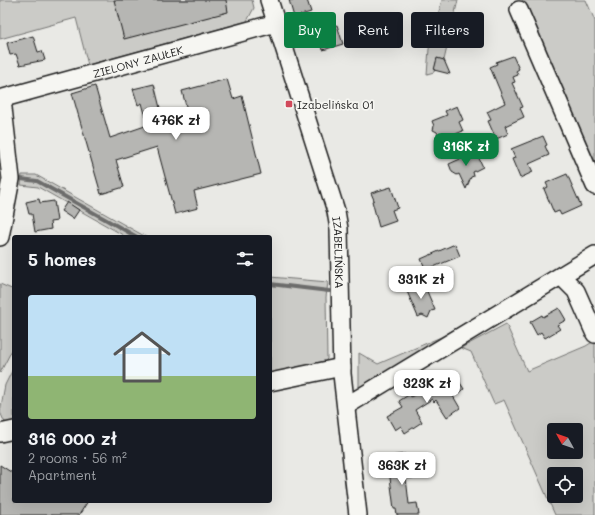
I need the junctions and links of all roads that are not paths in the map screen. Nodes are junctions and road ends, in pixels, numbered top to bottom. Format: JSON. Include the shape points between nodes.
{"nodes":[{"id":1,"x":269,"y":0,"type":"edge"},
{"id":2,"x":519,"y":10,"type":"dead end"},
{"id":3,"x":276,"y":23,"type":"junction"},
{"id":4,"x":1,"y":99,"type":"edge"},
{"id":5,"x":595,"y":186,"type":"edge"},
{"id":6,"x":0,"y":236,"type":"edge"},
{"id":7,"x":595,"y":254,"type":"edge"},
{"id":8,"x":561,"y":276,"type":"junction"},
{"id":9,"x":595,"y":334,"type":"edge"},
{"id":10,"x":342,"y":367,"type":"junction"},
{"id":11,"x":272,"y":382,"type":"edge"},
{"id":12,"x":346,"y":406,"type":"junction"},
{"id":13,"x":12,"y":430,"type":"edge"},
{"id":14,"x":0,"y":432,"type":"edge"},
{"id":15,"x":358,"y":515,"type":"edge"}],
"edges":[{"from":1,"to":3,"type":"street","name":"IZABELIŃSKA"},
{"from":2,"to":5,"type":"street"},
{"from":3,"to":4,"type":"street","name":"ZIELONY ZAUŁEK"},
{"from":3,"to":10,"type":"street","name":"IZABELIŃSKA","via":[[336,211],[339,228]]},
{"from":4,"to":6,"type":"street","via":[[11,179]]},
{"from":7,"to":8,"type":"street"},
{"from":8,"to":9,"type":"street","via":[[576,291]]},
{"from":8,"to":12,"type":"street"},
{"from":10,"to":11,"type":"street"},
{"from":10,"to":12,"type":"street","name":"IZABELIŃSKA"},
{"from":12,"to":15,"type":"street","name":"IZABELIŃSKA"},
{"from":13,"to":14,"type":"street"}]}
